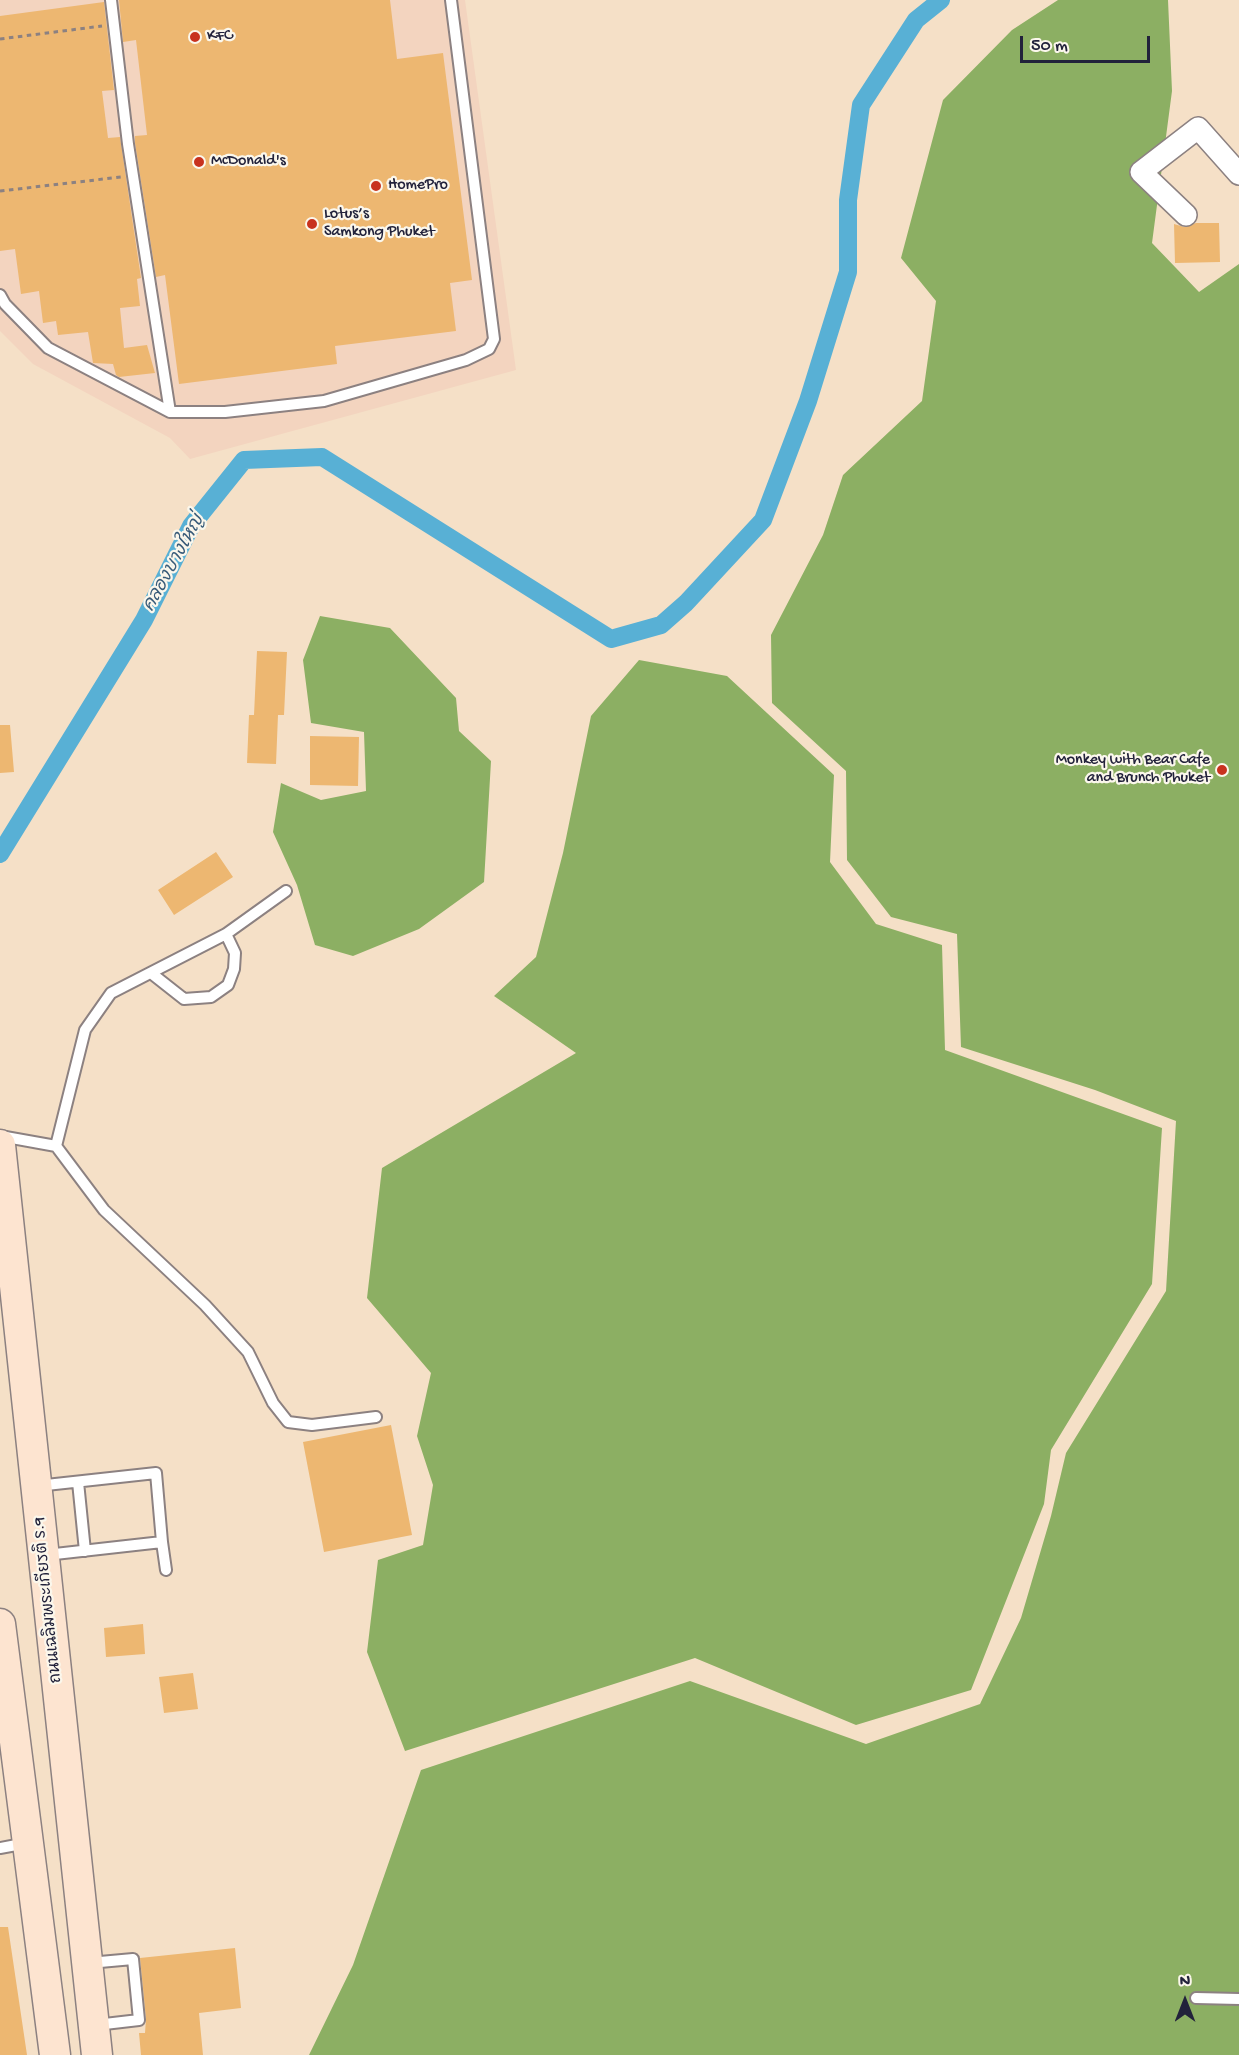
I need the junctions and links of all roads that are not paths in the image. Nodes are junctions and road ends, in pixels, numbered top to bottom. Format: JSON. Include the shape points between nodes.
{"nodes":[{"id":1,"x":111,"y":0,"type":"edge"},
{"id":2,"x":451,"y":0,"type":"edge"},
{"id":3,"x":1239,"y":174,"type":"edge"},
{"id":4,"x":1186,"y":215,"type":"dead end"},
{"id":5,"x":0,"y":295,"type":"edge"},
{"id":6,"x":170,"y":412,"type":"junction"},
{"id":7,"x":286,"y":891,"type":"dead end"},
{"id":8,"x":226,"y":934,"type":"junction"},
{"id":9,"x":151,"y":973,"type":"junction"},
{"id":10,"x":0,"y":1136,"type":"edge"},
{"id":11,"x":0,"y":1145,"type":"edge"},
{"id":12,"x":56,"y":1146,"type":"junction"},
{"id":13,"x":376,"y":1417,"type":"dead end"},
{"id":14,"x":78,"y":1482,"type":"junction"},
{"id":15,"x":37,"y":1486,"type":"junction"},
{"id":16,"x":162,"y":1542,"type":"junction"},
{"id":17,"x":85,"y":1551,"type":"junction"},
{"id":18,"x":44,"y":1556,"type":"junction"},
{"id":19,"x":166,"y":1570,"type":"dead end"},
{"id":20,"x":0,"y":1624,"type":"edge"},
{"id":21,"x":0,"y":1631,"type":"edge"},
{"id":22,"x":14,"y":1845,"type":"edge"},
{"id":23,"x":88,"y":1963,"type":"junction"},
{"id":24,"x":1196,"y":1998,"type":"dead end"},
{"id":25,"x":1239,"y":1999,"type":"edge"},
{"id":26,"x":94,"y":2025,"type":"junction"},
{"id":27,"x":55,"y":2055,"type":"edge"},
{"id":28,"x":97,"y":2055,"type":"edge"}],
"edges":[{"from":1,"to":6,"type":"lane","via":[[130,158]]},
{"from":2,"to":6,"type":"lane","via":[[494,339],[489,349],[466,360],[324,401],[225,412]]},
{"from":3,"to":4,"type":"street","via":[[1198,128],[1141,172]]},
{"from":5,"to":6,"type":"lane","via":[[48,348]]},
{"from":7,"to":8,"type":"lane"},
{"from":8,"to":9,"type":"lane"},
{"from":8,"to":9,"type":"lane","via":[[235,953],[234,969],[228,985],[211,997],[184,999]]},
{"from":9,"to":12,"type":"lane","via":[[111,993],[85,1030]]},
{"from":10,"to":12,"type":"lane"},
{"from":11,"to":15,"type":"main road","name":"ถนนเฉลิมพระเกียรติ ร.9"},
{"from":12,"to":13,"type":"lane","via":[[104,1210],[205,1305],[248,1352],[273,1403],[288,1422],[312,1425]]},
{"from":14,"to":15,"type":"lane"},
{"from":14,"to":16,"type":"lane","via":[[156,1473]]},
{"from":14,"to":17,"type":"lane"},
{"from":15,"to":18,"type":"main road","name":"ถนนเฉลิมพระเกียรติ ร.9"},
{"from":16,"to":17,"type":"lane"},
{"from":16,"to":19,"type":"lane"},
{"from":17,"to":18,"type":"lane"},
{"from":18,"to":23,"type":"main road","name":"ถนนเฉลิมพระเกียรติ ร.9"},
{"from":20,"to":21,"type":"main road"},
{"from":21,"to":22,"type":"main road"},
{"from":22,"to":27,"type":"main road"},
{"from":23,"to":26,"type":"main road","name":"ถนนเฉลิมพระเกียรติ ร.9"},
{"from":23,"to":26,"type":"lane","via":[[132,1959],[139,2020]]},
{"from":24,"to":25,"type":"lane"},
{"from":26,"to":28,"type":"main road","name":"ถนนเฉลิมพระเกียรติ ร.9"}]}
